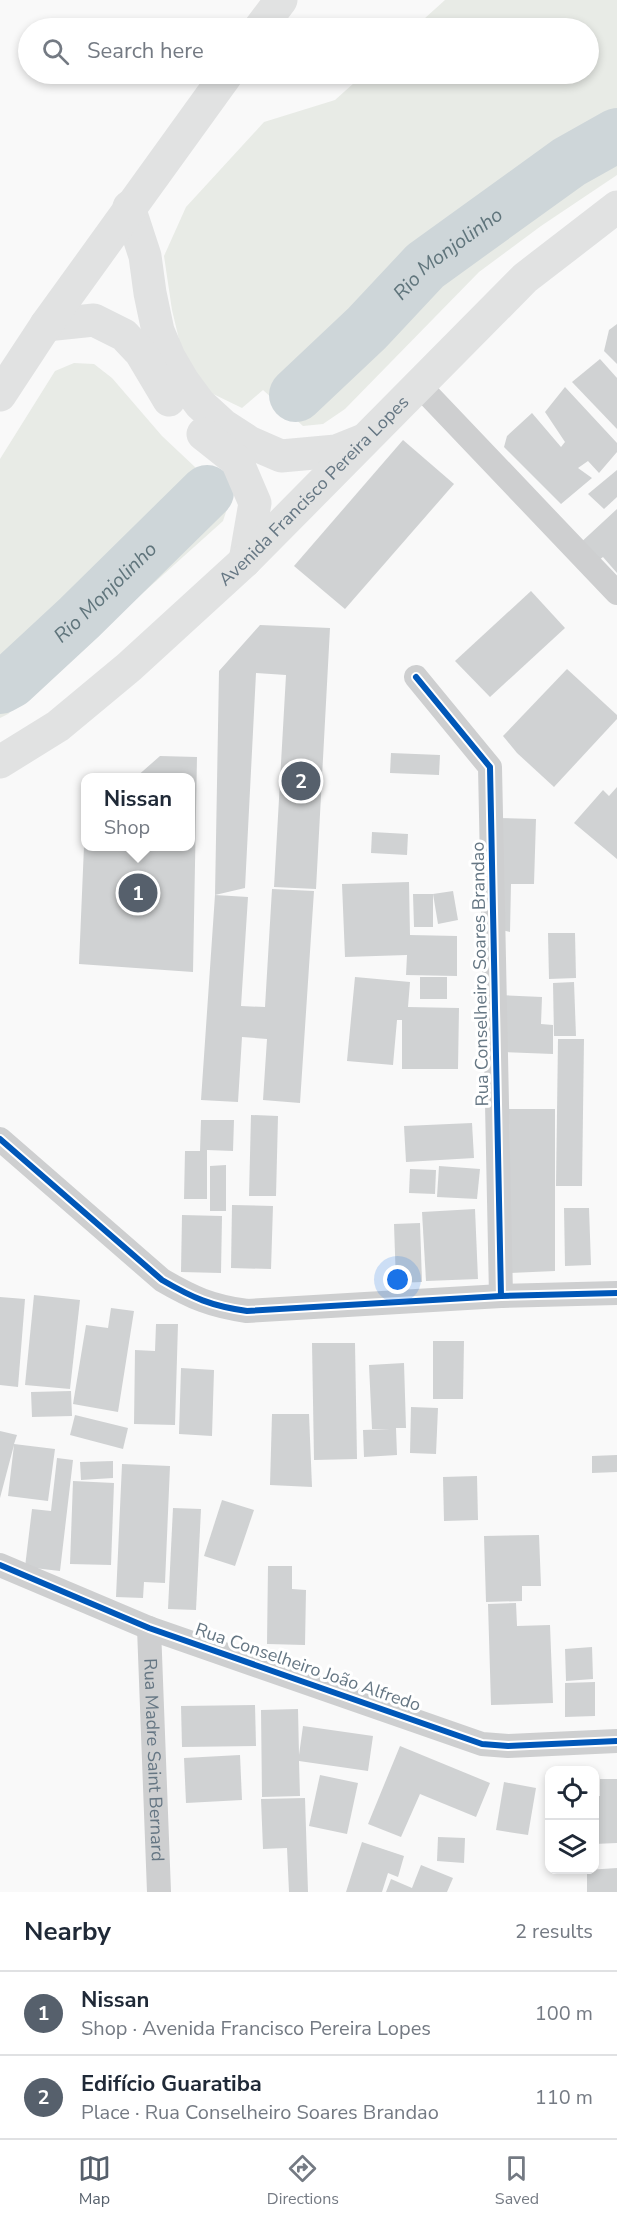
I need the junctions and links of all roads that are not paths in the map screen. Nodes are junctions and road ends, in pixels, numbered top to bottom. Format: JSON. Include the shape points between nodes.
{"nodes":[{"id":1,"x":281,"y":0,"type":"edge"},
{"id":2,"x":268,"y":18,"type":"edge"},
{"id":3,"x":220,"y":84,"type":"edge"},
{"id":4,"x":129,"y":207,"type":"junction"},
{"id":5,"x":617,"y":207,"type":"edge"},
{"id":6,"x":46,"y":325,"type":"junction"},
{"id":7,"x":418,"y":384,"type":"junction"},
{"id":8,"x":0,"y":395,"type":"edge"},
{"id":9,"x":363,"y":440,"type":"junction"},
{"id":10,"x":244,"y":561,"type":"junction"},
{"id":11,"x":617,"y":593,"type":"edge"},
{"id":12,"x":416,"y":677,"type":"dead end"},
{"id":13,"x":0,"y":762,"type":"edge"},
{"id":14,"x":0,"y":1139,"type":"edge"},
{"id":15,"x":617,"y":1293,"type":"edge"},
{"id":16,"x":501,"y":1296,"type":"junction"},
{"id":17,"x":0,"y":1565,"type":"edge"},
{"id":18,"x":149,"y":1628,"type":"junction"},
{"id":19,"x":617,"y":1741,"type":"edge"},
{"id":20,"x":159,"y":1892,"type":"edge"}],
"edges":[{"from":1,"to":2,"type":"main road"},
{"from":3,"to":4,"type":"main road"},
{"from":4,"to":6,"type":"main road"},
{"from":4,"to":9,"type":"main road","via":[[145,256],[158,331],[178,373],[200,404],[249,442],[281,456],[336,451]]},
{"from":5,"to":7,"type":"main road","name":"Avenida Francisco Pereira Lopes","via":[[525,278]]},
{"from":6,"to":8,"type":"main road"},
{"from":6,"to":10,"type":"main road","via":[[94,320],[124,335],[141,353],[180,415],[237,461],[255,503]]},
{"from":7,"to":9,"type":"main road","name":"Avenida Francisco Pereira Lopes"},
{"from":7,"to":11,"type":"street"},
{"from":9,"to":10,"type":"main road","name":"Avenida Francisco Pereira Lopes"},
{"from":10,"to":13,"type":"main road","name":"Avenida Francisco Pereira Lopes","via":[[129,668],[58,726]]},
{"from":12,"to":16,"type":"street","name":"Rua Conselheiro Soares Brandao","via":[[490,767]]},
{"from":14,"to":16,"type":"street","via":[[162,1280],[217,1306],[247,1311]]},
{"from":15,"to":16,"type":"street"},
{"from":17,"to":18,"type":"street","name":"Rua Conselheiro João Alfredo"},
{"from":18,"to":19,"type":"street","name":"Rua Conselheiro João Alfredo","via":[[482,1744]]},
{"from":18,"to":20,"type":"street","name":"Rua Madre Saint Bernard"}]}
